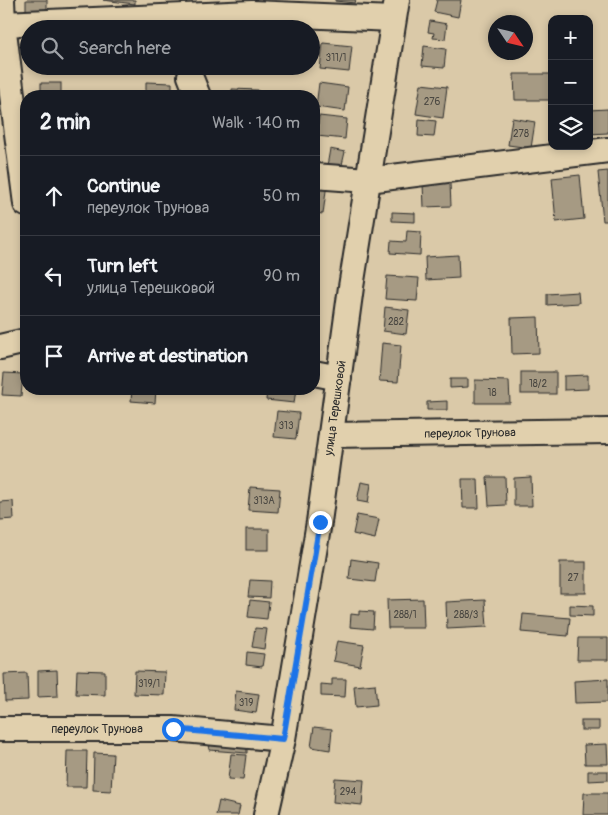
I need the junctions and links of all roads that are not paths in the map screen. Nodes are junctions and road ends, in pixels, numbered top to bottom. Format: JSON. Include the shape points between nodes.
{"nodes":[{"id":1,"x":2,"y":0,"type":"edge"},
{"id":2,"x":395,"y":10,"type":"edge"},
{"id":3,"x":103,"y":20,"type":"edge"},
{"id":4,"x":20,"y":23,"type":"edge"},
{"id":5,"x":3,"y":24,"type":"junction"},
{"id":6,"x":608,"y":150,"type":"edge"},
{"id":7,"x":20,"y":157,"type":"edge"},
{"id":8,"x":320,"y":176,"type":"edge"},
{"id":9,"x":368,"y":180,"type":"junction"},
{"id":10,"x":20,"y":342,"type":"edge"},
{"id":11,"x":0,"y":347,"type":"edge"},
{"id":12,"x":320,"y":374,"type":"edge"},
{"id":13,"x":339,"y":378,"type":"junction"},
{"id":14,"x":608,"y":431,"type":"edge"},
{"id":15,"x":332,"y":435,"type":"junction"},
{"id":16,"x":0,"y":729,"type":"edge"},
{"id":17,"x":283,"y":739,"type":"junction"},
{"id":18,"x":266,"y":815,"type":"edge"}],
"edges":[{"from":1,"to":5,"type":"street"},
{"from":2,"to":3,"type":"street"},
{"from":2,"to":9,"type":"street","name":"улица Терешковой"},
{"from":4,"to":5,"type":"street"},
{"from":5,"to":7,"type":"street"},
{"from":6,"to":9,"type":"street"},
{"from":8,"to":9,"type":"street"},
{"from":9,"to":13,"type":"street","name":"улица Терешковой"},
{"from":10,"to":11,"type":"street"},
{"from":12,"to":13,"type":"street"},
{"from":13,"to":15,"type":"street","name":"улица Терешковой"},
{"from":14,"to":15,"type":"street","name":"переулок Трунова"},
{"from":15,"to":17,"type":"street","name":"улица Терешковой"},
{"from":16,"to":17,"type":"street","name":"переулок Трунова","via":[[173,729]]},
{"from":17,"to":18,"type":"street","name":"улица Терешковой"}]}
